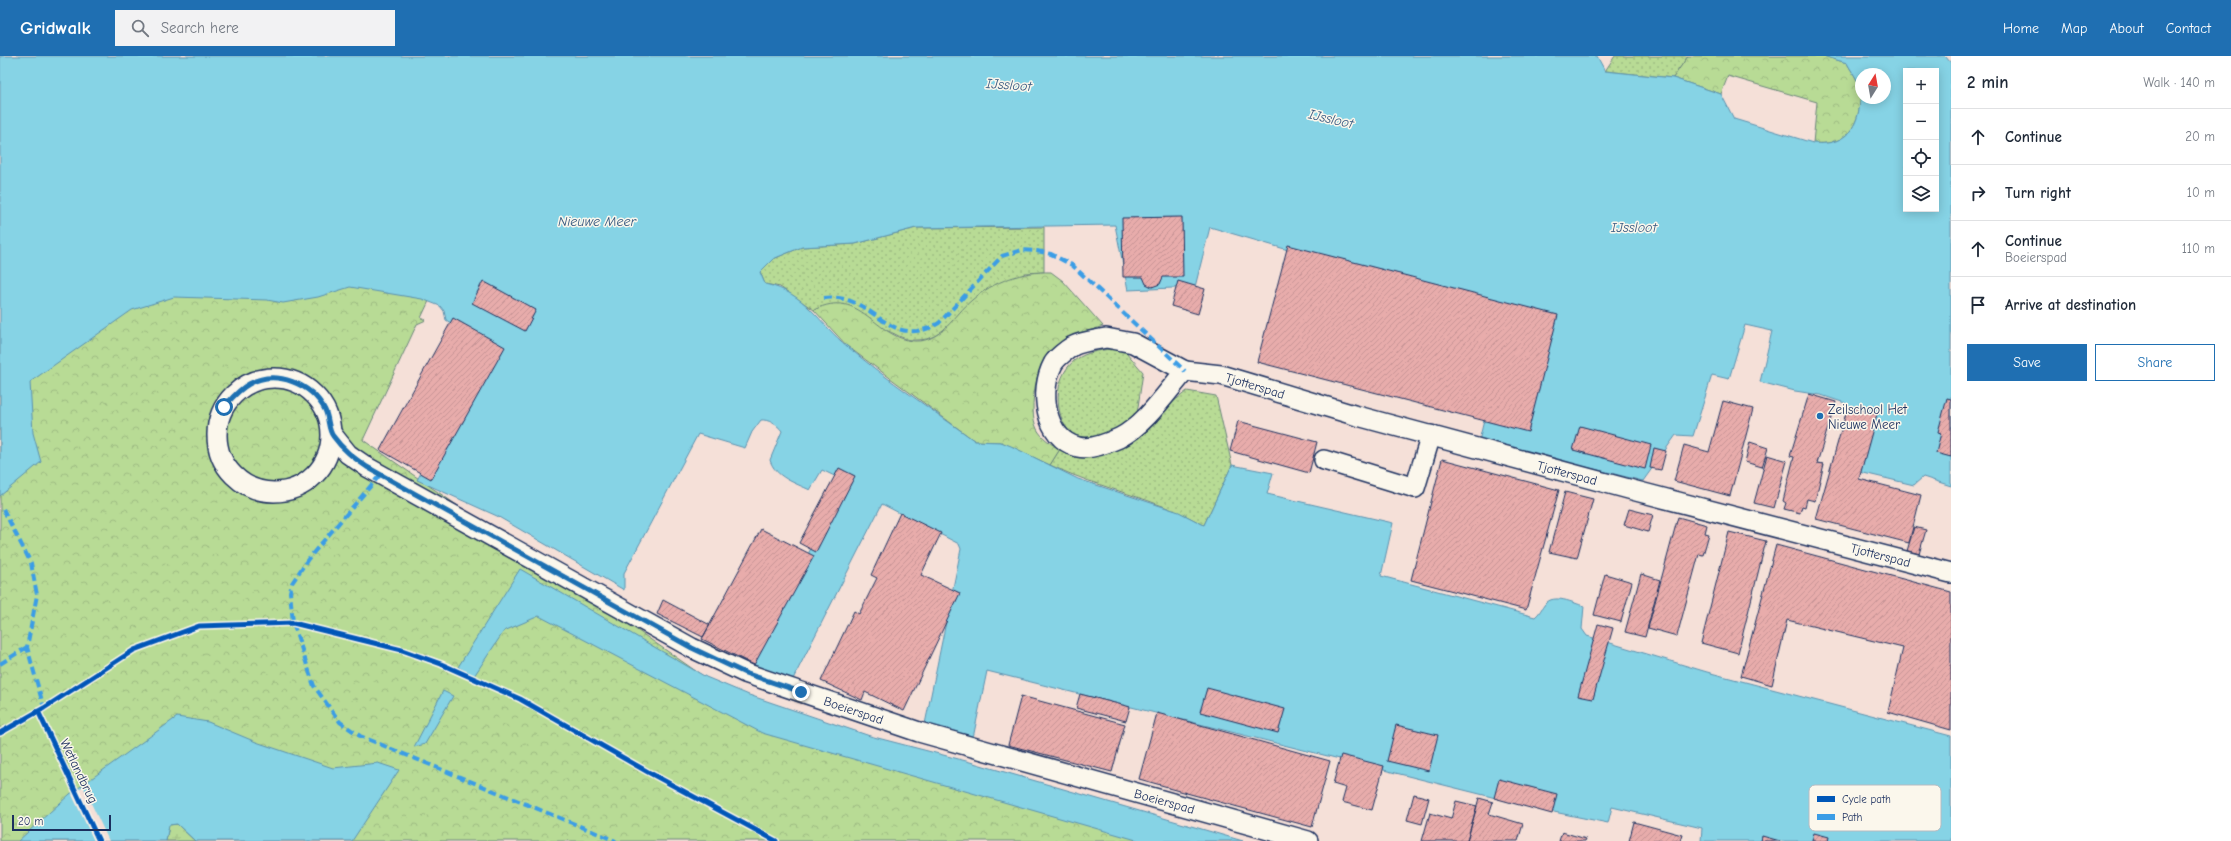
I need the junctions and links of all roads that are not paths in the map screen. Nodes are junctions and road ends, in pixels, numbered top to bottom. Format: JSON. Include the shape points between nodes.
{"nodes":[{"id":1,"x":1185,"y":370,"type":"junction"},
{"id":2,"x":332,"y":434,"type":"junction"},
{"id":3,"x":1430,"y":435,"type":"junction"},
{"id":4,"x":1324,"y":460,"type":"dead end"},
{"id":5,"x":1951,"y":573,"type":"edge"},
{"id":6,"x":1308,"y":841,"type":"edge"}],
"edges":[{"from":1,"to":1,"type":"lane","via":[[1133,343],[1106,338],[1074,345],[1053,364],[1046,391],[1047,415],[1058,436],[1078,447],[1097,446],[1120,437],[1146,416]]},
{"from":1,"to":3,"type":"lane","name":"Tjotterspad","via":[[1221,375]]},
{"from":2,"to":2,"type":"lane","via":[[326,410],[316,396],[302,385],[285,379],[267,378],[250,383],[235,393],[224,407],[218,426],[218,446],[225,464],[238,479],[255,489],[274,492],[294,489],[311,479],[330,453]]},
{"from":2,"to":6,"type":"lane","name":"Boeierspad","via":[[348,454],[367,467],[692,648],[745,673],[919,732]]},
{"from":3,"to":4,"type":"lane","via":[[1415,488]]},
{"from":3,"to":5,"type":"lane","name":"Tjotterspad"}]}
